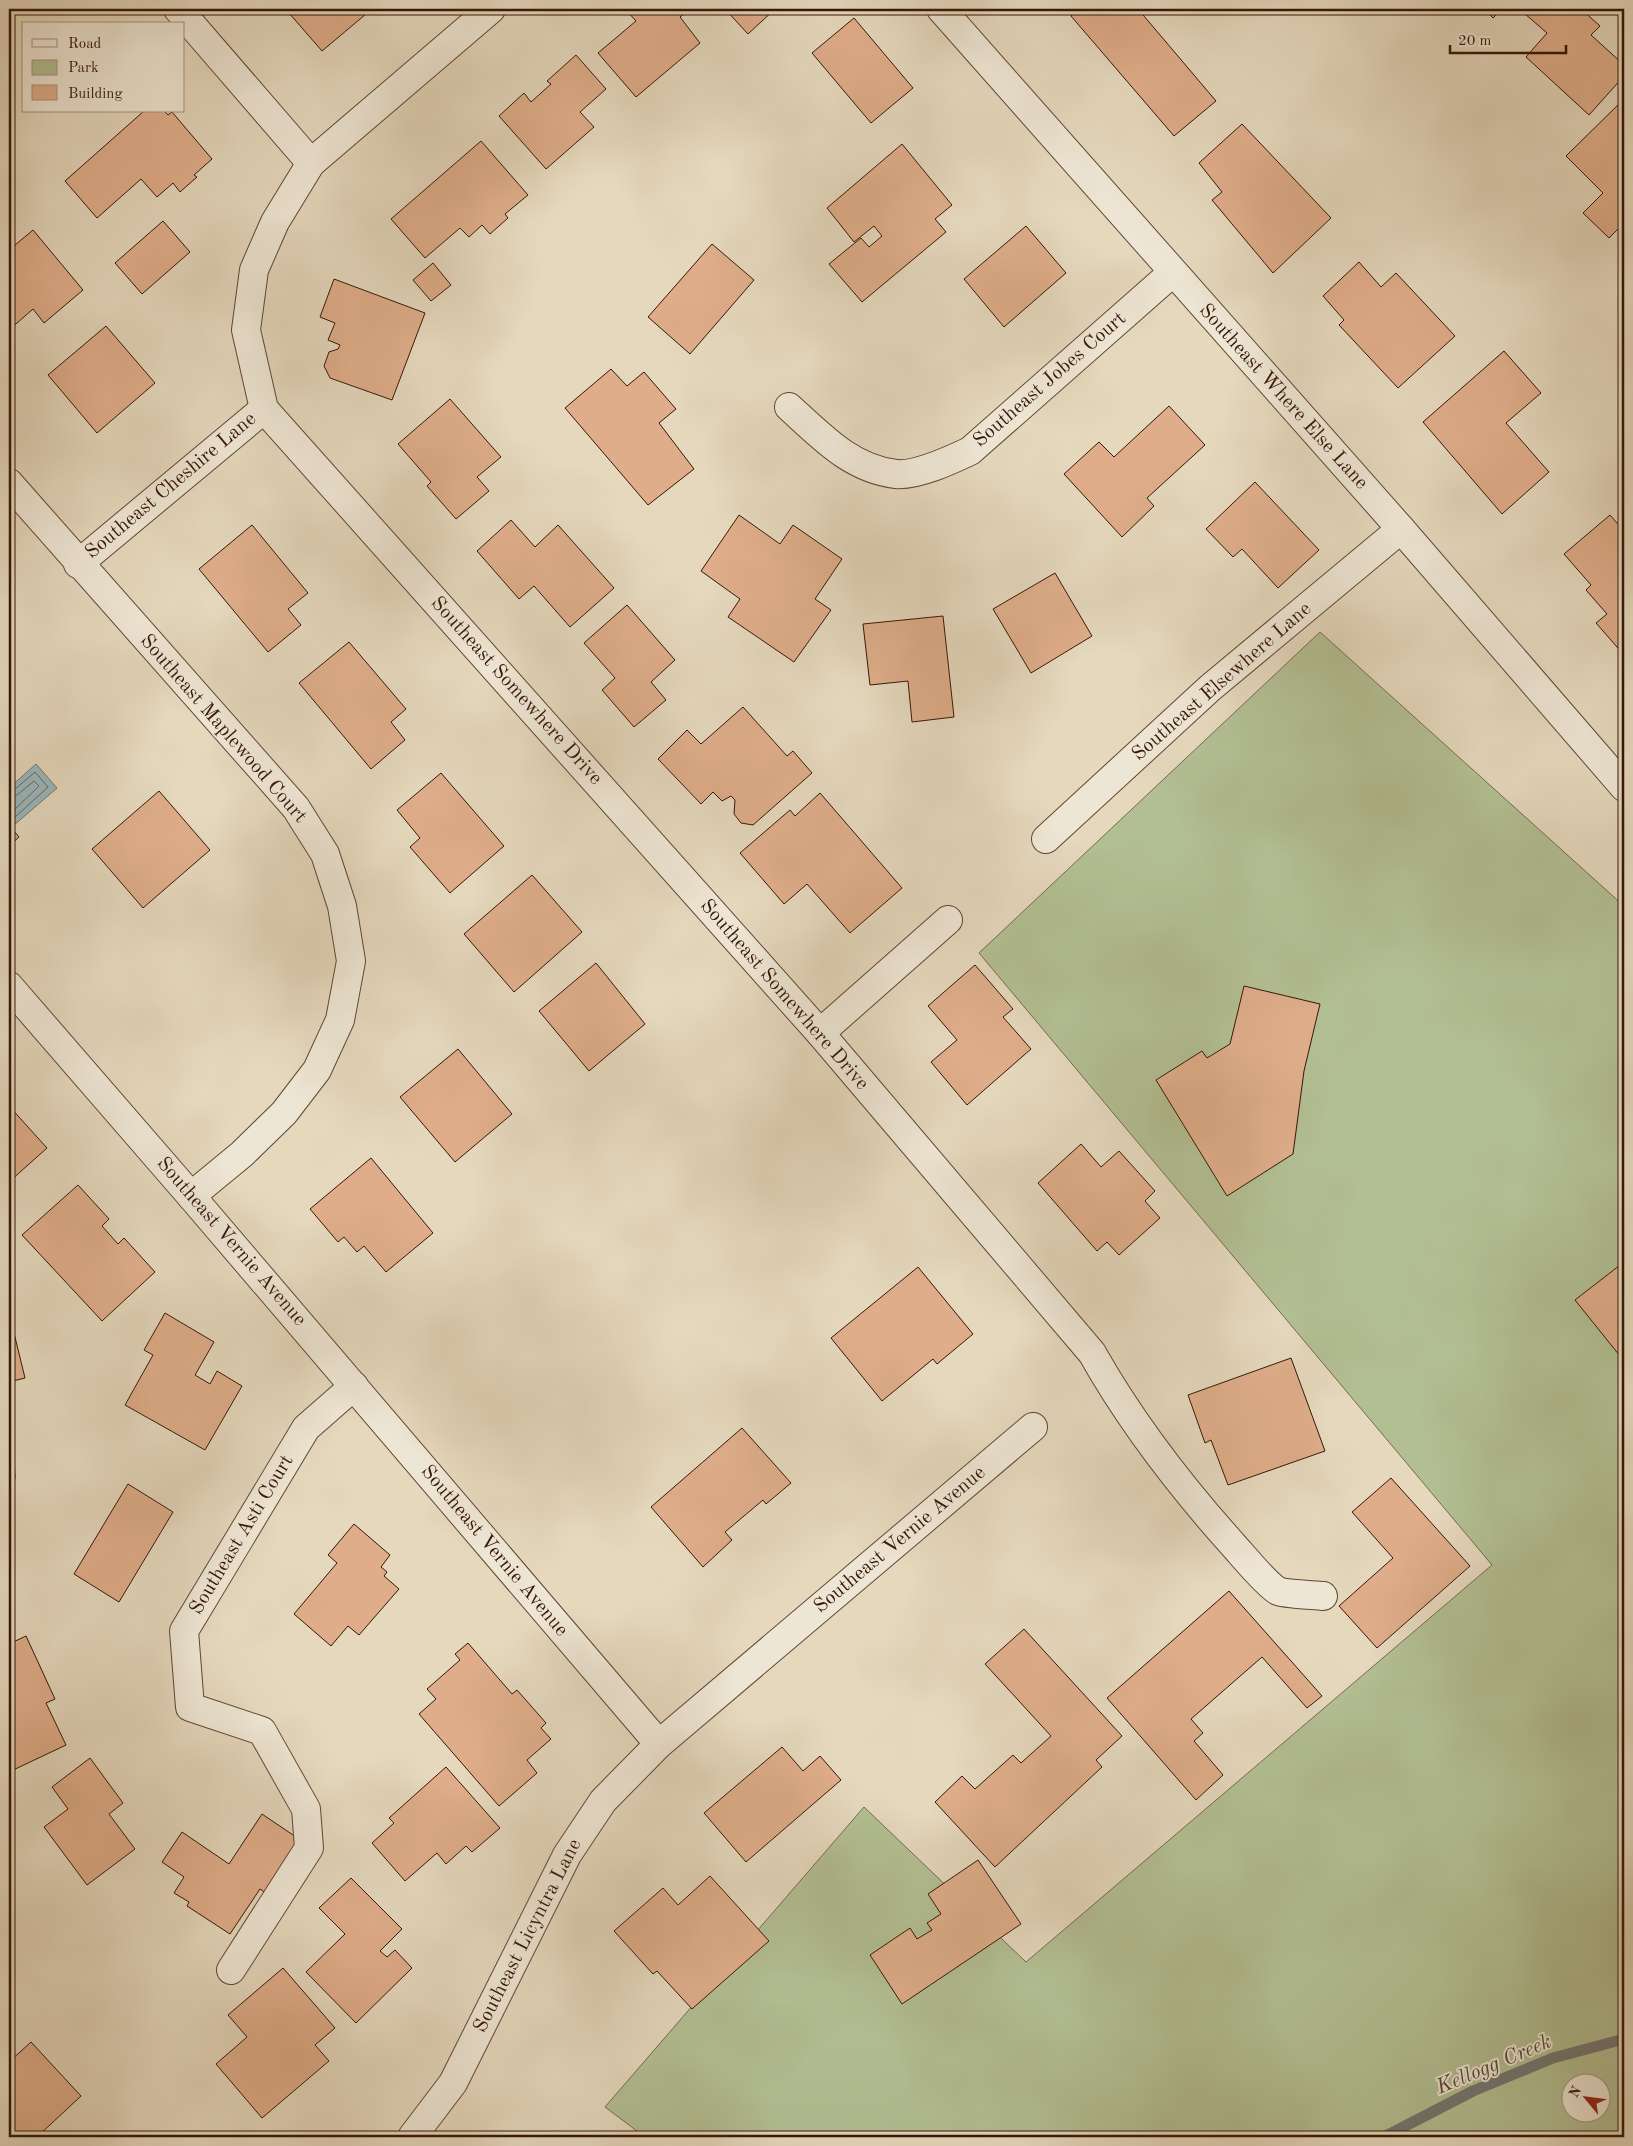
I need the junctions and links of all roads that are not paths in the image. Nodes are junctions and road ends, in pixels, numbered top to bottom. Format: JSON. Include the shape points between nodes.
{"nodes":[{"id":1,"x":178,"y":9,"type":"edge"},
{"id":2,"x":491,"y":9,"type":"edge"},
{"id":3,"x":940,"y":9,"type":"edge"},
{"id":4,"x":311,"y":163,"type":"junction"},
{"id":5,"x":1172,"y":273,"type":"junction"},
{"id":6,"x":790,"y":407,"type":"dead end"},
{"id":7,"x":264,"y":409,"type":"junction"},
{"id":8,"x":9,"y":483,"type":"edge"},
{"id":9,"x":1401,"y":529,"type":"junction"},
{"id":10,"x":78,"y":564,"type":"junction"},
{"id":11,"x":1624,"y":787,"type":"edge"},
{"id":12,"x":1046,"y":839,"type":"dead end"},
{"id":13,"x":948,"y":920,"type":"dead end"},
{"id":14,"x":9,"y":986,"type":"edge"},
{"id":15,"x":820,"y":1033,"type":"junction"},
{"id":16,"x":191,"y":1196,"type":"junction"},
{"id":17,"x":354,"y":1386,"type":"junction"},
{"id":18,"x":1033,"y":1428,"type":"dead end"},
{"id":19,"x":1323,"y":1596,"type":"dead end"},
{"id":20,"x":659,"y":1744,"type":"junction"},
{"id":21,"x":231,"y":1970,"type":"dead end"},
{"id":22,"x":412,"y":2137,"type":"edge"}],
"edges":[{"from":1,"to":4,"type":"street"},
{"from":2,"to":4,"type":"street","name":"Southeast Somewhere Drive"},
{"from":3,"to":5,"type":"street","name":"Southeast Where Else Lane"},
{"from":4,"to":7,"type":"street","name":"Southeast Somewhere Drive","via":[[275,222],[254,270],[246,330]]},
{"from":5,"to":6,"type":"street","name":"Southeast Jobes Court","via":[[970,451],[935,467],[897,474],[861,464],[837,450]]},
{"from":5,"to":9,"type":"street","name":"Southeast Where Else Lane"},
{"from":7,"to":10,"type":"street","name":"Southeast Cheshire Lane"},
{"from":7,"to":15,"type":"street","name":"Southeast Somewhere Drive"},
{"from":8,"to":10,"type":"street","name":"Southeast Maplewood Court"},
{"from":9,"to":11,"type":"street","name":"Southeast Where Else Lane"},
{"from":9,"to":12,"type":"street","name":"Southeast Elsewhere Lane","via":[[1210,688]]},
{"from":10,"to":16,"type":"street","name":"Southeast Maplewood Court","via":[[296,808],[325,854],[342,906],[350,961],[340,1020],[317,1070],[284,1113],[242,1154]]},
{"from":13,"to":15,"type":"street"},
{"from":14,"to":16,"type":"street","name":"Southeast Vernie Avenue"},
{"from":15,"to":19,"type":"street","name":"Southeast Somewhere Drive","via":[[1092,1353],[1110,1386],[1188,1495],[1246,1560],[1278,1591]]},
{"from":16,"to":17,"type":"street","name":"Southeast Vernie Avenue"},
{"from":17,"to":20,"type":"street","name":"Southeast Vernie Avenue"},
{"from":17,"to":21,"type":"street","name":"Southeast Asti Court","via":[[306,1428],[184,1631],[190,1708],[262,1731],[306,1808],[309,1848]]},
{"from":18,"to":20,"type":"street","name":"Southeast Vernie Avenue"},
{"from":20,"to":22,"type":"street","name":"Southeast Licyntra Lane","via":[[603,1801],[567,1855],[453,2083]]}]}
